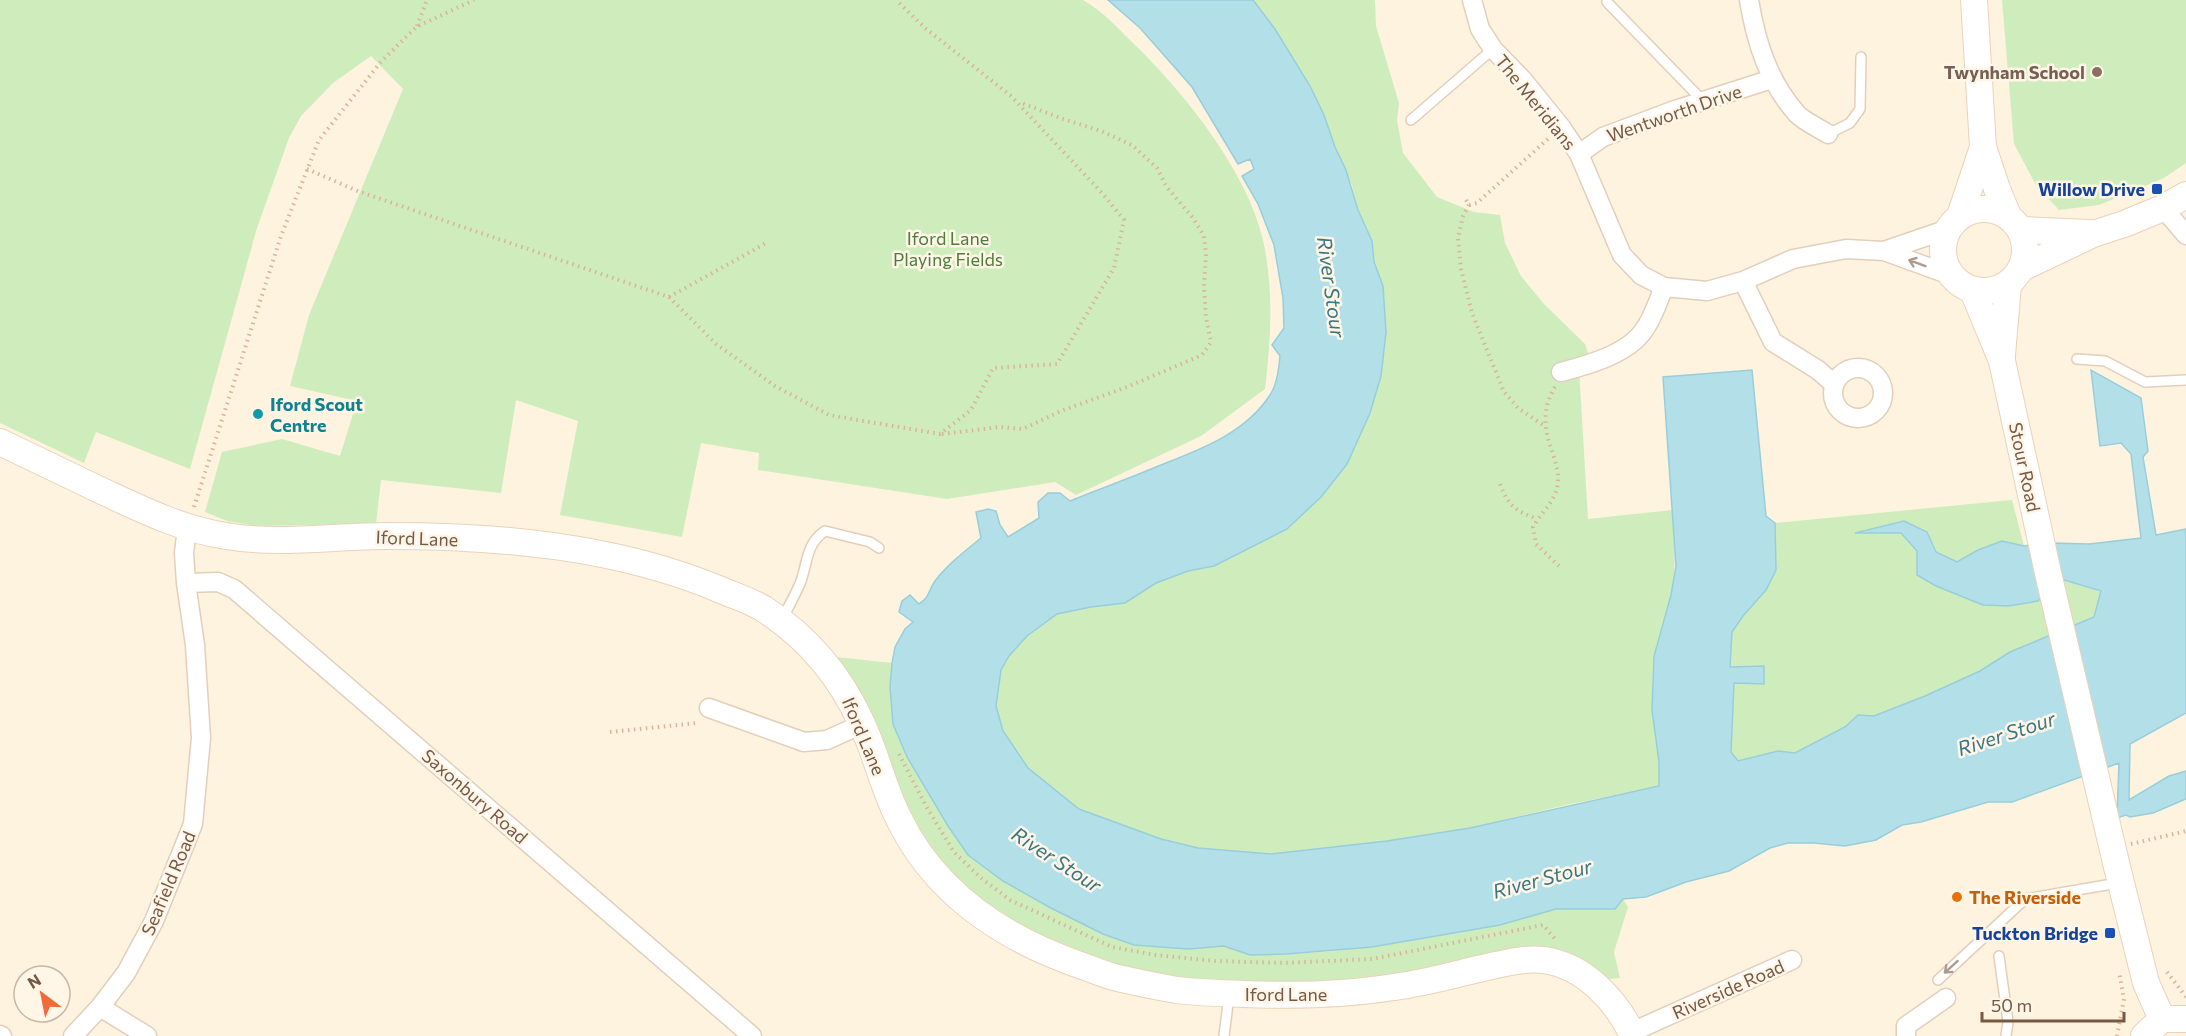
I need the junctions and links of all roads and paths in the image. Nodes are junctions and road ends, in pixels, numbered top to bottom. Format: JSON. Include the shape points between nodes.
{"nodes":[{"id":1,"x":428,"y":0,"type":"edge"},
{"id":2,"x":474,"y":0,"type":"edge"},
{"id":3,"x":896,"y":0,"type":"edge"},
{"id":4,"x":1472,"y":0,"type":"edge"},
{"id":5,"x":1749,"y":0,"type":"edge"},
{"id":6,"x":1974,"y":0,"type":"edge"},
{"id":7,"x":1607,"y":2,"type":"dead end"},
{"id":8,"x":416,"y":27,"type":"junction"},
{"id":9,"x":1493,"y":49,"type":"junction"},
{"id":10,"x":1861,"y":57,"type":"dead end"},
{"id":11,"x":1772,"y":79,"type":"junction"},
{"id":12,"x":1015,"y":100,"type":"junction"},
{"id":13,"x":1703,"y":101,"type":"junction"},
{"id":14,"x":1411,"y":120,"type":"dead end"},
{"id":15,"x":1561,"y":127,"type":"junction"},
{"id":16,"x":1828,"y":134,"type":"joint"},
{"id":17,"x":1983,"y":147,"type":"junction"},
{"id":18,"x":1579,"y":154,"type":"junction"},
{"id":19,"x":307,"y":169,"type":"junction"},
{"id":20,"x":2186,"y":195,"type":"edge"},
{"id":21,"x":2163,"y":208,"type":"junction"},
{"id":22,"x":1954,"y":223,"type":"junction"},
{"id":23,"x":2015,"y":223,"type":"junction"},
{"id":24,"x":2092,"y":234,"type":"junction"},
{"id":25,"x":2186,"y":235,"type":"edge"},
{"id":26,"x":768,"y":242,"type":"dead end"},
{"id":27,"x":1884,"y":251,"type":"junction"},
{"id":28,"x":1950,"y":275,"type":"junction"},
{"id":29,"x":2015,"y":276,"type":"junction"},
{"id":30,"x":1743,"y":281,"type":"junction"},
{"id":31,"x":1664,"y":287,"type":"junction"},
{"id":32,"x":1973,"y":291,"type":"junction"},
{"id":33,"x":669,"y":297,"type":"junction"},
{"id":34,"x":2077,"y":359,"type":"dead end"},
{"id":35,"x":2002,"y":361,"type":"junction"},
{"id":36,"x":1562,"y":372,"type":"joint"},
{"id":37,"x":2186,"y":380,"type":"edge"},
{"id":38,"x":1834,"y":384,"type":"dead end"},
{"id":39,"x":1546,"y":428,"type":"junction"},
{"id":40,"x":940,"y":434,"type":"junction"},
{"id":41,"x":0,"y":442,"type":"edge"},
{"id":42,"x":1500,"y":484,"type":"dead end"},
{"id":43,"x":1537,"y":519,"type":"junction"},
{"id":44,"x":187,"y":528,"type":"junction"},
{"id":45,"x":879,"y":548,"type":"dead end"},
{"id":46,"x":1561,"y":568,"type":"dead end"},
{"id":47,"x":186,"y":583,"type":"junction"},
{"id":48,"x":781,"y":622,"type":"junction"},
{"id":49,"x":709,"y":708,"type":"joint"},
{"id":50,"x":862,"y":724,"type":"junction"},
{"id":51,"x":610,"y":732,"type":"dead end"},
{"id":52,"x":896,"y":748,"type":"dead end"},
{"id":53,"x":2186,"y":831,"type":"edge"},
{"id":54,"x":2117,"y":865,"type":"junction"},
{"id":55,"x":1563,"y":949,"type":"dead end"},
{"id":56,"x":2000,"y":956,"type":"dead end"},
{"id":57,"x":1792,"y":960,"type":"dead end"},
{"id":58,"x":1938,"y":980,"type":"dead end"},
{"id":59,"x":1229,"y":994,"type":"junction"},
{"id":60,"x":1946,"y":998,"type":"dead end"},
{"id":61,"x":100,"y":1007,"type":"junction"},
{"id":62,"x":2164,"y":1025,"type":"edge"},
{"id":63,"x":1632,"y":1034,"type":"edge"},
{"id":64,"x":73,"y":1036,"type":"edge"},
{"id":65,"x":147,"y":1036,"type":"edge"},
{"id":66,"x":752,"y":1036,"type":"edge"},
{"id":67,"x":1224,"y":1036,"type":"edge"},
{"id":68,"x":1906,"y":1036,"type":"edge"},
{"id":69,"x":2006,"y":1036,"type":"edge"}],
"edges":[{"from":1,"to":8,"type":"path"},
{"from":2,"to":8,"type":"path"},
{"from":3,"to":12,"type":"path"},
{"from":4,"to":9,"type":"street","name":"The Meridians","via":[[1480,29]]},
{"from":5,"to":11,"type":"street","via":[[1755,32]]},
{"from":6,"to":17,"type":"street"},
{"from":7,"to":13,"type":"lane"},
{"from":8,"to":19,"type":"path","via":[[380,63],[319,140]]},
{"from":9,"to":14,"type":"lane"},
{"from":9,"to":15,"type":"street","name":"The Meridians"},
{"from":10,"to":16,"type":"lane","via":[[1860,108],[1850,123]]},
{"from":11,"to":13,"type":"street","name":"Wentworth Drive"},
{"from":11,"to":16,"type":"street","via":[[1799,115]]},
{"from":12,"to":40,"type":"path","via":[[1124,220],[1113,268],[1057,364],[993,369],[971,410]]},
{"from":12,"to":40,"type":"path","via":[[1132,145],[1157,168],[1204,236],[1206,318],[1211,342],[1202,355],[1023,429],[1000,427]]},
{"from":13,"to":18,"type":"street","name":"Wentworth Drive","via":[[1603,136]]},
{"from":15,"to":18,"type":"street","name":"The Meridians"},
{"from":15,"to":39,"type":"path","via":[[1477,202],[1467,202],[1458,238],[1472,313],[1504,392],[1518,408]]},
{"from":17,"to":22,"type":"street"},
{"from":17,"to":23,"type":"street","via":[[1997,189]]},
{"from":18,"to":31,"type":"street","name":"The Meridians","via":[[1622,255],[1641,274]]},
{"from":19,"to":33,"type":"path","via":[[360,192]]},
{"from":19,"to":44,"type":"path","via":[[281,236]]},
{"from":20,"to":21,"type":"street"},
{"from":21,"to":24,"type":"street"},
{"from":21,"to":25,"type":"street"},
{"from":22,"to":23,"type":"street","via":[[1971,210],[1983,208],[2000,212]]},
{"from":22,"to":27,"type":"street","name":"The Meridians"},
{"from":22,"to":28,"type":"street","via":[[1942,248]]},
{"from":23,"to":24,"type":"street"},
{"from":23,"to":29,"type":"street","via":[[2025,241],[2026,254]]},
{"from":24,"to":29,"type":"street"},
{"from":26,"to":33,"type":"path"},
{"from":28,"to":27,"type":"street","name":"The Meridians","one_way":true},
{"from":27,"to":30,"type":"street","name":"The Meridians","via":[[1846,249],[1793,259]]},
{"from":28,"to":32,"type":"street"},
{"from":29,"to":32,"type":"street","via":[[1991,292]]},
{"from":29,"to":35,"type":"street","name":"Stour Road"},
{"from":30,"to":31,"type":"street","name":"The Meridians","via":[[1707,291]]},
{"from":30,"to":38,"type":"street","via":[[1773,342]]},
{"from":31,"to":36,"type":"street","via":[[1644,331],[1620,350],[1592,364]]},
{"from":32,"to":35,"type":"street","name":"Stour Road"},
{"from":33,"to":40,"type":"path","via":[[716,344],[775,386],[829,415]]},
{"from":34,"to":37,"type":"lane","via":[[2105,361],[2145,382]]},
{"from":35,"to":54,"type":"street","name":"Stour Road"},
{"from":36,"to":39,"type":"path","via":[[1548,399]]},
{"from":39,"to":43,"type":"path","via":[[1559,470],[1555,495]]},
{"from":41,"to":44,"type":"street","name":"Iford Lane"},
{"from":42,"to":43,"type":"path","via":[[1516,511]]},
{"from":43,"to":46,"type":"path","via":[[1533,527],[1536,544]]},
{"from":44,"to":47,"type":"street","name":"Seafield Road"},
{"from":44,"to":48,"type":"street","name":"Iford Lane","via":[[230,537],[390,536],[585,550],[700,581],[762,608]]},
{"from":45,"to":48,"type":"lane","via":[[870,542],[825,531],[815,538],[801,581]]},
{"from":47,"to":61,"type":"street","name":"Seafield Road","via":[[201,738],[193,824],[154,921],[126,973]]},
{"from":47,"to":66,"type":"street","name":"Saxonbury Road","via":[[218,582],[234,589]]},
{"from":48,"to":50,"type":"street","name":"Iford Lane","via":[[807,643],[838,678]]},
{"from":49,"to":50,"type":"street","via":[[804,742],[827,740]]},
{"from":49,"to":51,"type":"path","via":[[697,723]]},
{"from":50,"to":59,"type":"street","name":"Iford Lane","via":[[898,818],[918,853],[964,905],[1001,930],[1054,956],[1113,977],[1180,991]]},
{"from":52,"to":55,"type":"path","via":[[954,852],[974,871],[1010,900],[1112,947],[1215,961],[1285,963],[1372,958],[1543,925]]},
{"from":53,"to":54,"type":"path"},
{"from":54,"to":58,"type":"lane","one_way":true,"via":[[2025,898]]},
{"from":54,"to":62,"type":"street","via":[[2146,983]]},
{"from":56,"to":69,"type":"lane","via":[[2008,1022]]},
{"from":57,"to":63,"type":"street","name":"Riverside Road"},
{"from":59,"to":63,"type":"street","name":"Iford Lane","via":[[1363,991],[1517,961],[1543,960],[1565,966],[1589,981],[1611,1000]]},
{"from":59,"to":67,"type":"lane"},
{"from":60,"to":68,"type":"street","via":[[1906,1026]]},
{"from":61,"to":64,"type":"street","name":"Seafield Road"},
{"from":61,"to":65,"type":"street"}]}
